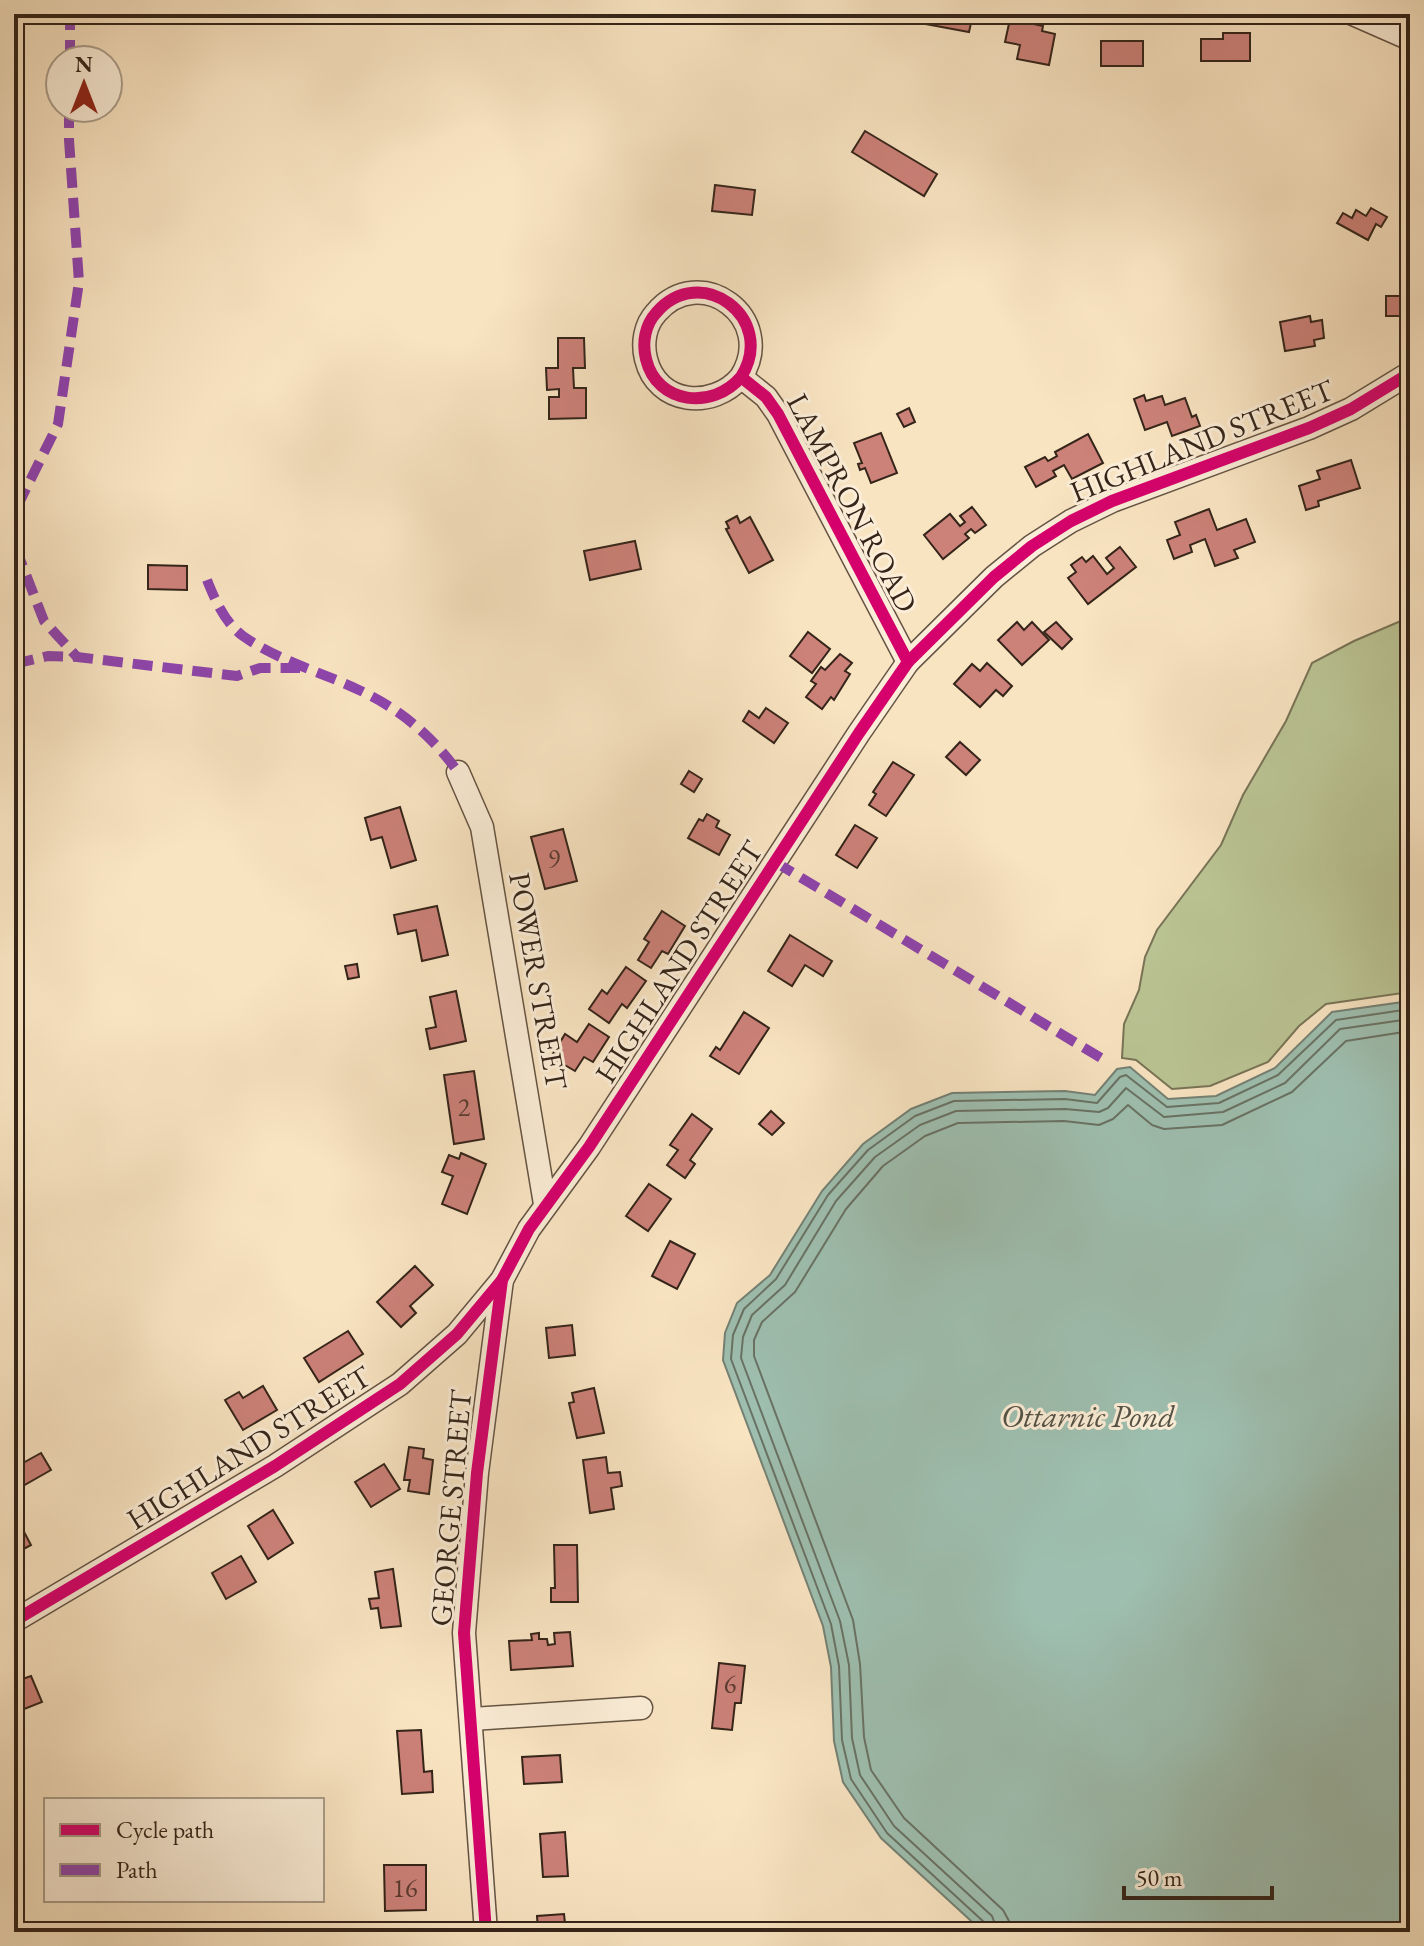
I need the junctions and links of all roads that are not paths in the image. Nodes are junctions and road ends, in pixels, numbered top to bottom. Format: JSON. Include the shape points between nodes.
{"nodes":[{"id":1,"x":1353,"y":14,"type":"edge"},
{"id":2,"x":1410,"y":39,"type":"edge"},
{"id":3,"x":1410,"y":373,"type":"edge"},
{"id":4,"x":741,"y":377,"type":"junction"},
{"id":5,"x":908,"y":662,"type":"junction"},
{"id":6,"x":458,"y":772,"type":"dead end"},
{"id":7,"x":545,"y":1204,"type":"junction"},
{"id":8,"x":502,"y":1280,"type":"junction"},
{"id":9,"x":14,"y":1621,"type":"edge"},
{"id":10,"x":641,"y":1708,"type":"dead end"},
{"id":11,"x":472,"y":1719,"type":"junction"},
{"id":12,"x":486,"y":1932,"type":"edge"}],
"edges":[{"from":1,"to":2,"type":"street"},
{"from":3,"to":5,"type":"street","name":"HIGHLAND STREET","via":[[1337,415],[1155,483],[1071,521],[994,577]]},
{"from":4,"to":4,"type":"street","via":[[750,357],[750,335],[727,301],[686,294],[652,317],[645,333],[645,358],[670,392],[704,399],[729,390]]},
{"from":4,"to":5,"type":"street","name":"LAMPRON ROAD","via":[[778,414]]},
{"from":5,"to":7,"type":"street","name":"HIGHLAND STREET","via":[[589,1147]]},
{"from":6,"to":7,"type":"street","name":"POWER STREET","via":[[482,827]]},
{"from":7,"to":8,"type":"street","name":"HIGHLAND STREET"},
{"from":8,"to":9,"type":"street","name":"HIGHLAND STREET","via":[[457,1334],[400,1384],[275,1466]]},
{"from":8,"to":11,"type":"street","name":"GEORGE STREET","via":[[477,1473],[464,1633]]},
{"from":10,"to":11,"type":"street"},
{"from":11,"to":12,"type":"street","name":"GEORGE STREET"}]}
